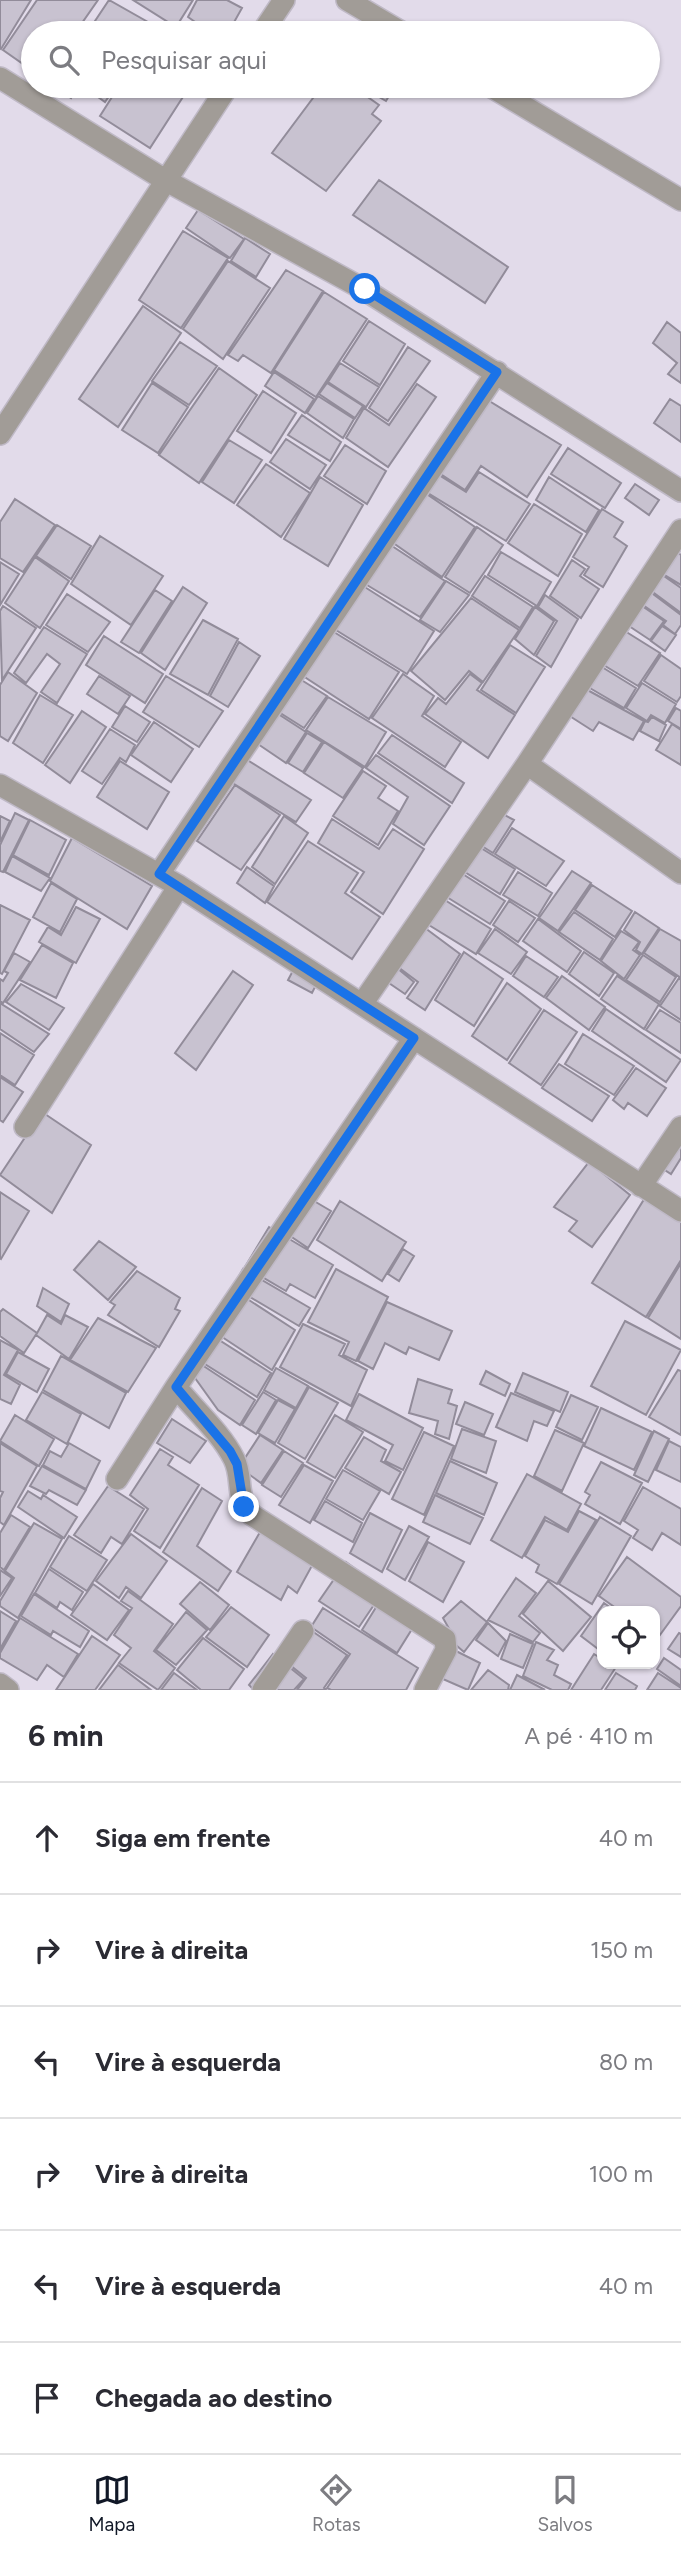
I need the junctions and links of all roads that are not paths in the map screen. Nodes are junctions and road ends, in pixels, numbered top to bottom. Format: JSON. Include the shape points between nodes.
{"nodes":[{"id":1,"x":284,"y":0,"type":"edge"},
{"id":2,"x":347,"y":0,"type":"edge"},
{"id":3,"x":270,"y":21,"type":"edge"},
{"id":4,"x":383,"y":21,"type":"edge"},
{"id":5,"x":0,"y":78,"type":"edge"},
{"id":6,"x":21,"y":91,"type":"edge"},
{"id":7,"x":32,"y":98,"type":"edge"},
{"id":8,"x":220,"y":98,"type":"edge"},
{"id":9,"x":510,"y":98,"type":"edge"},
{"id":10,"x":165,"y":180,"type":"junction"},
{"id":11,"x":681,"y":200,"type":"edge"},
{"id":12,"x":497,"y":372,"type":"junction"},
{"id":13,"x":0,"y":434,"type":"edge"},
{"id":14,"x":681,"y":491,"type":"edge"},
{"id":15,"x":681,"y":530,"type":"edge"},
{"id":16,"x":527,"y":764,"type":"junction"},
{"id":17,"x":0,"y":785,"type":"edge"},
{"id":18,"x":681,"y":873,"type":"edge"},
{"id":19,"x":159,"y":874,"type":"junction"},
{"id":20,"x":179,"y":886,"type":"junction"},
{"id":21,"x":362,"y":1004,"type":"junction"},
{"id":22,"x":414,"y":1038,"type":"junction"},
{"id":23,"x":25,"y":1127,"type":"dead end"},
{"id":24,"x":681,"y":1127,"type":"edge"},
{"id":25,"x":641,"y":1186,"type":"junction"},
{"id":26,"x":681,"y":1210,"type":"edge"},
{"id":27,"x":176,"y":1387,"type":"junction"},
{"id":28,"x":117,"y":1479,"type":"dead end"},
{"id":29,"x":303,"y":1631,"type":"dead end"},
{"id":30,"x":0,"y":1684,"type":"edge"},
{"id":31,"x":8,"y":1690,"type":"edge"},
{"id":32,"x":263,"y":1690,"type":"edge"},
{"id":33,"x":425,"y":1690,"type":"edge"}],
"edges":[{"from":1,"to":3,"type":"street"},
{"from":2,"to":4,"type":"street"},
{"from":5,"to":6,"type":"street"},
{"from":7,"to":10,"type":"street"},
{"from":8,"to":10,"type":"street"},
{"from":9,"to":11,"type":"street"},
{"from":10,"to":12,"type":"street","via":[[365,289]]},
{"from":10,"to":13,"type":"street"},
{"from":12,"to":14,"type":"street"},
{"from":12,"to":19,"type":"street"},
{"from":15,"to":16,"type":"street"},
{"from":16,"to":18,"type":"street"},
{"from":16,"to":21,"type":"street"},
{"from":17,"to":19,"type":"street"},
{"from":19,"to":20,"type":"street"},
{"from":20,"to":21,"type":"street"},
{"from":20,"to":23,"type":"street"},
{"from":21,"to":22,"type":"street"},
{"from":22,"to":25,"type":"street"},
{"from":22,"to":27,"type":"street"},
{"from":24,"to":25,"type":"street"},
{"from":25,"to":26,"type":"street"},
{"from":27,"to":28,"type":"street"},
{"from":27,"to":33,"type":"street","via":[[230,1451],[237,1464],[244,1507],[252,1515],[445,1639],[446,1650]]},
{"from":29,"to":32,"type":"street"},
{"from":30,"to":31,"type":"street"}]}
